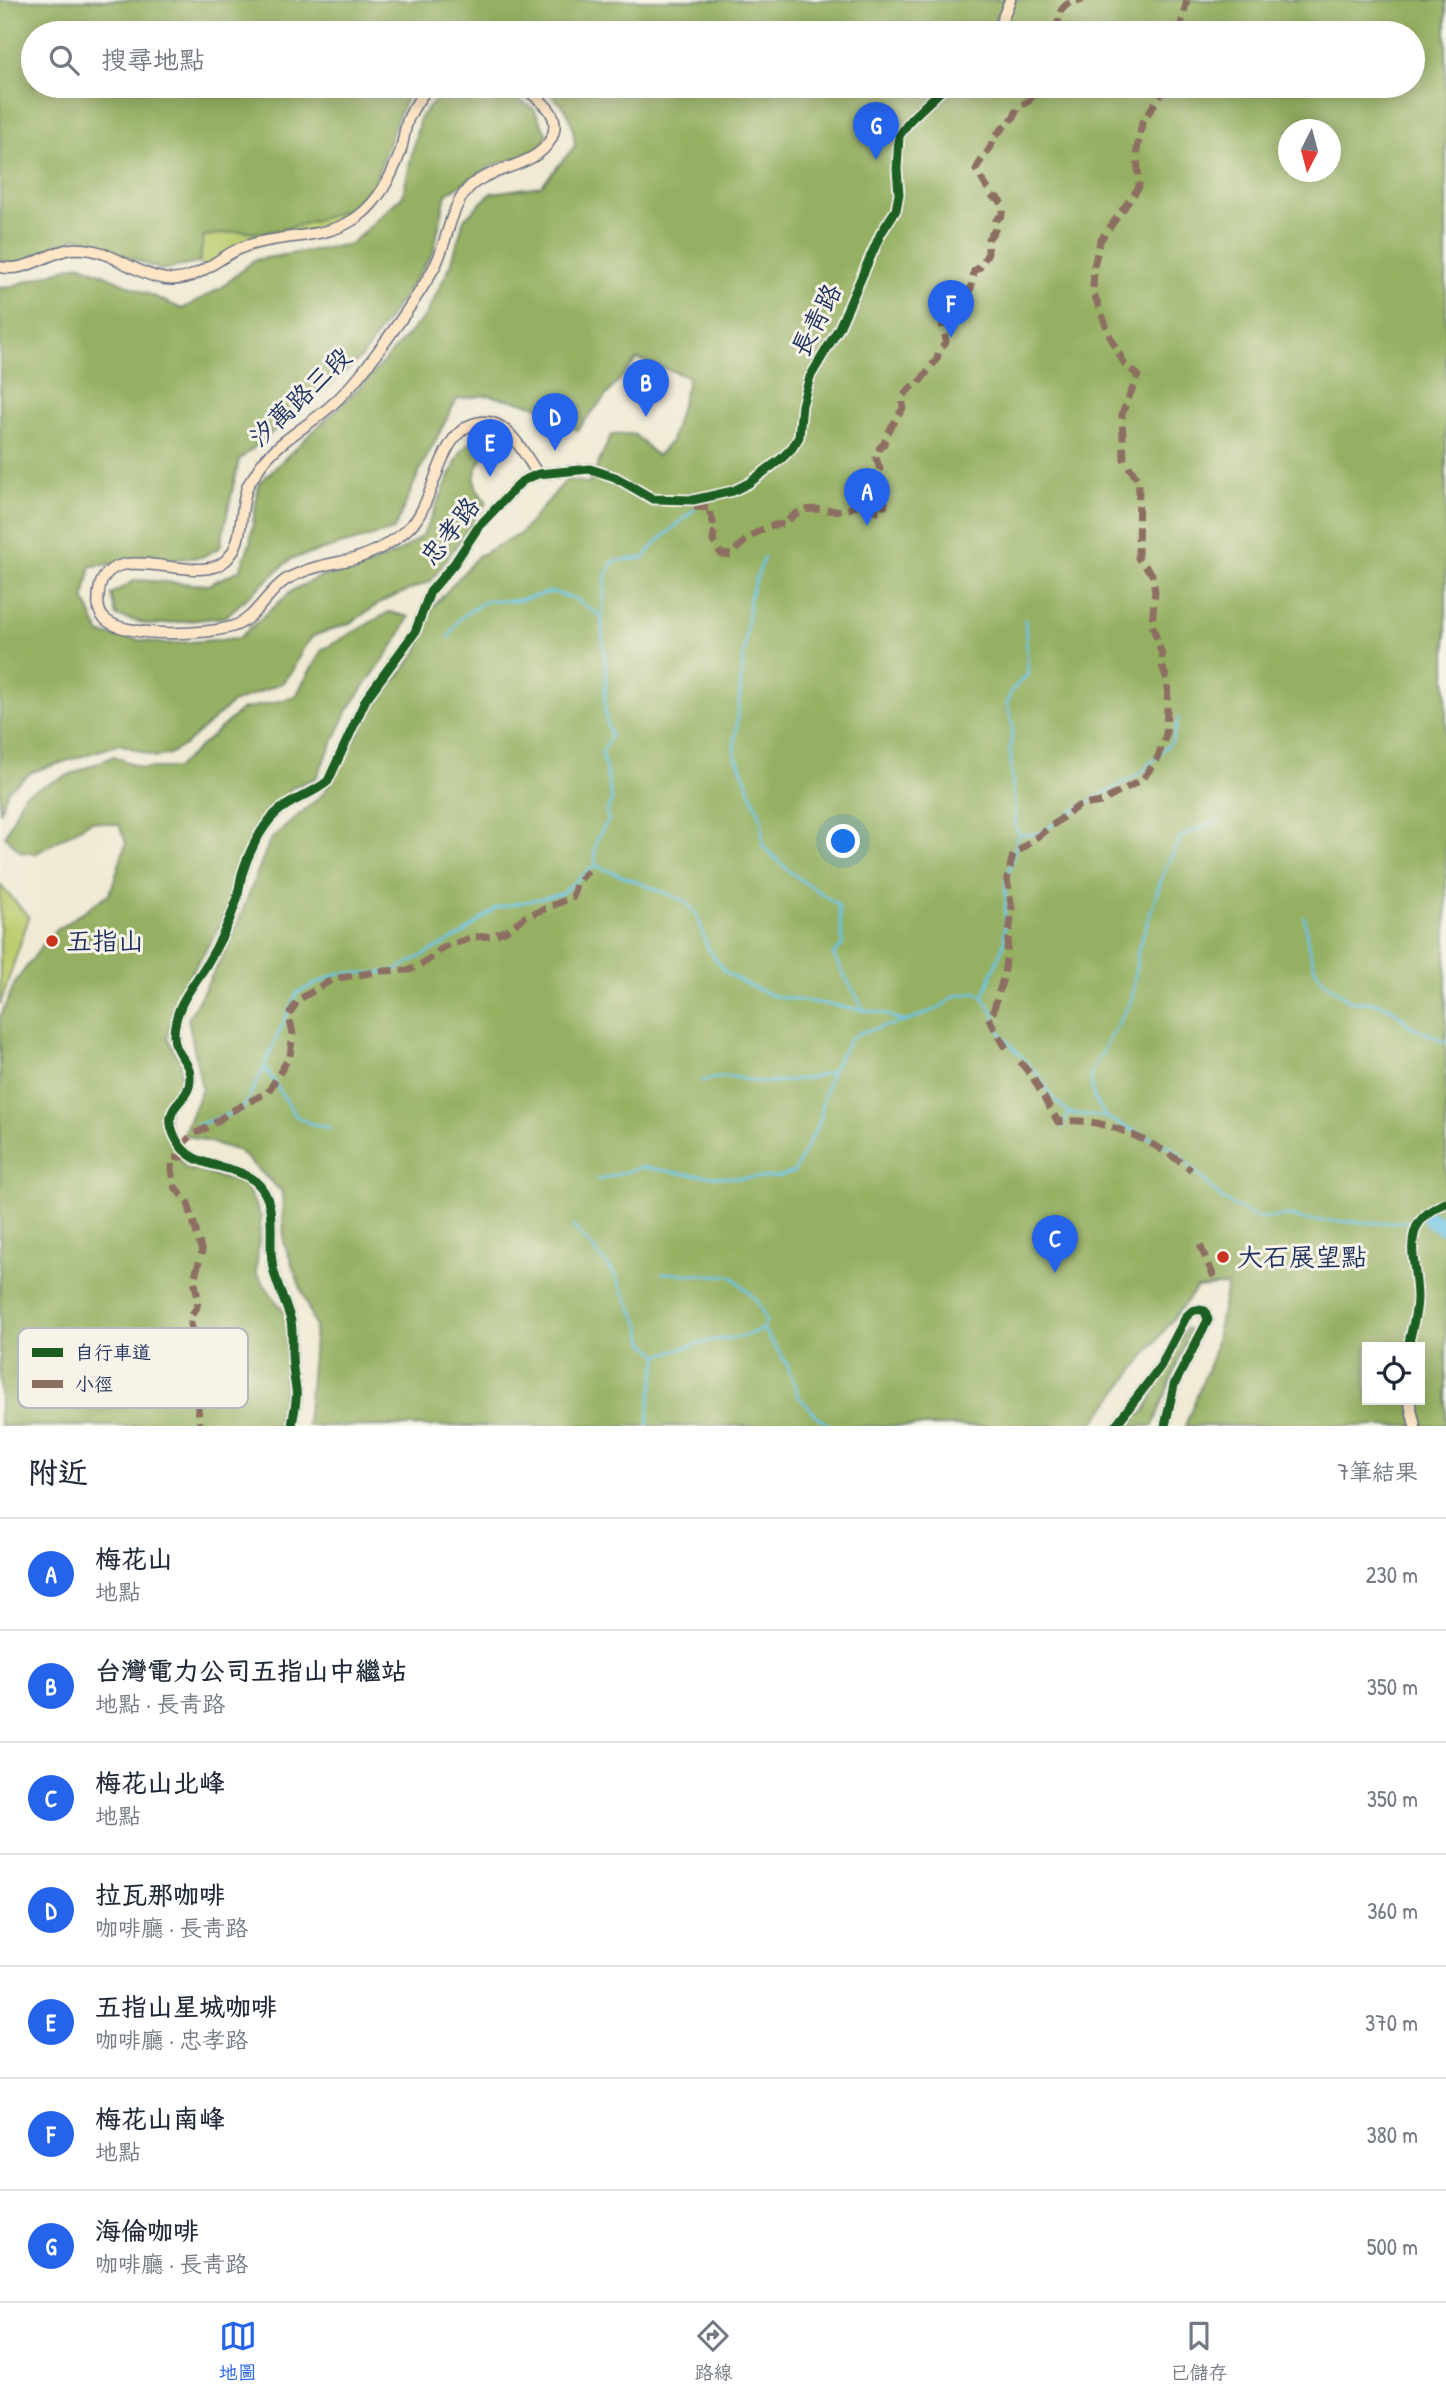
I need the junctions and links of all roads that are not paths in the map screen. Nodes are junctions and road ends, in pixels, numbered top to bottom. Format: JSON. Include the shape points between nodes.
{"nodes":[{"id":1,"x":1010,"y":0,"type":"edge"},
{"id":2,"x":1002,"y":21,"type":"edge"},
{"id":3,"x":421,"y":98,"type":"edge"},
{"id":4,"x":536,"y":98,"type":"edge"},
{"id":5,"x":933,"y":98,"type":"edge"},
{"id":6,"x":0,"y":267,"type":"edge"},
{"id":7,"x":538,"y":474,"type":"junction"},
{"id":8,"x":1446,"y":1203,"type":"edge"},
{"id":9,"x":1409,"y":1342,"type":"edge"},
{"id":10,"x":1410,"y":1405,"type":"edge"},
{"id":11,"x":292,"y":1426,"type":"edge"},
{"id":12,"x":1115,"y":1426,"type":"edge"},
{"id":13,"x":1165,"y":1426,"type":"edge"},
{"id":14,"x":1415,"y":1426,"type":"edge"}],
"edges":[{"from":1,"to":2,"type":"street"},
{"from":3,"to":6,"type":"street","via":[[409,117],[401,151],[385,186],[361,214],[343,226],[241,248],[194,276],[176,279],[149,274],[85,249],[71,249],[16,268]]},
{"from":4,"to":7,"type":"street","name":"汐萬路三段","via":[[551,110],[550,139],[533,156],[466,190],[435,265],[377,353],[336,401],[274,449],[262,464],[248,486],[229,558],[208,569],[139,562],[122,565],[110,571],[101,584],[98,606],[102,617],[113,624],[148,633],[235,626],[284,580],[371,553],[399,536],[416,520],[442,457],[454,440],[480,422],[508,433]]},
{"from":5,"to":7,"type":"street","name":"長青路","via":[[899,136],[896,210],[810,377],[799,437],[782,459],[733,491],[693,499],[653,499],[615,477],[590,469]]},
{"from":7,"to":11,"type":"street","name":"忠孝路","via":[[522,481],[479,526],[430,592],[415,632],[366,699],[328,780],[275,814],[256,842],[236,905],[207,963],[181,1000],[176,1019],[174,1044],[190,1076],[169,1122],[180,1147],[197,1161],[253,1180],[267,1195],[271,1261],[292,1324],[297,1392]]},
{"from":8,"to":9,"type":"street","via":[[1420,1220],[1411,1242],[1417,1297]]},
{"from":10,"to":14,"type":"street"},
{"from":12,"to":13,"type":"street","via":[[1160,1367],[1186,1317],[1199,1309],[1208,1320],[1174,1385]]}]}
